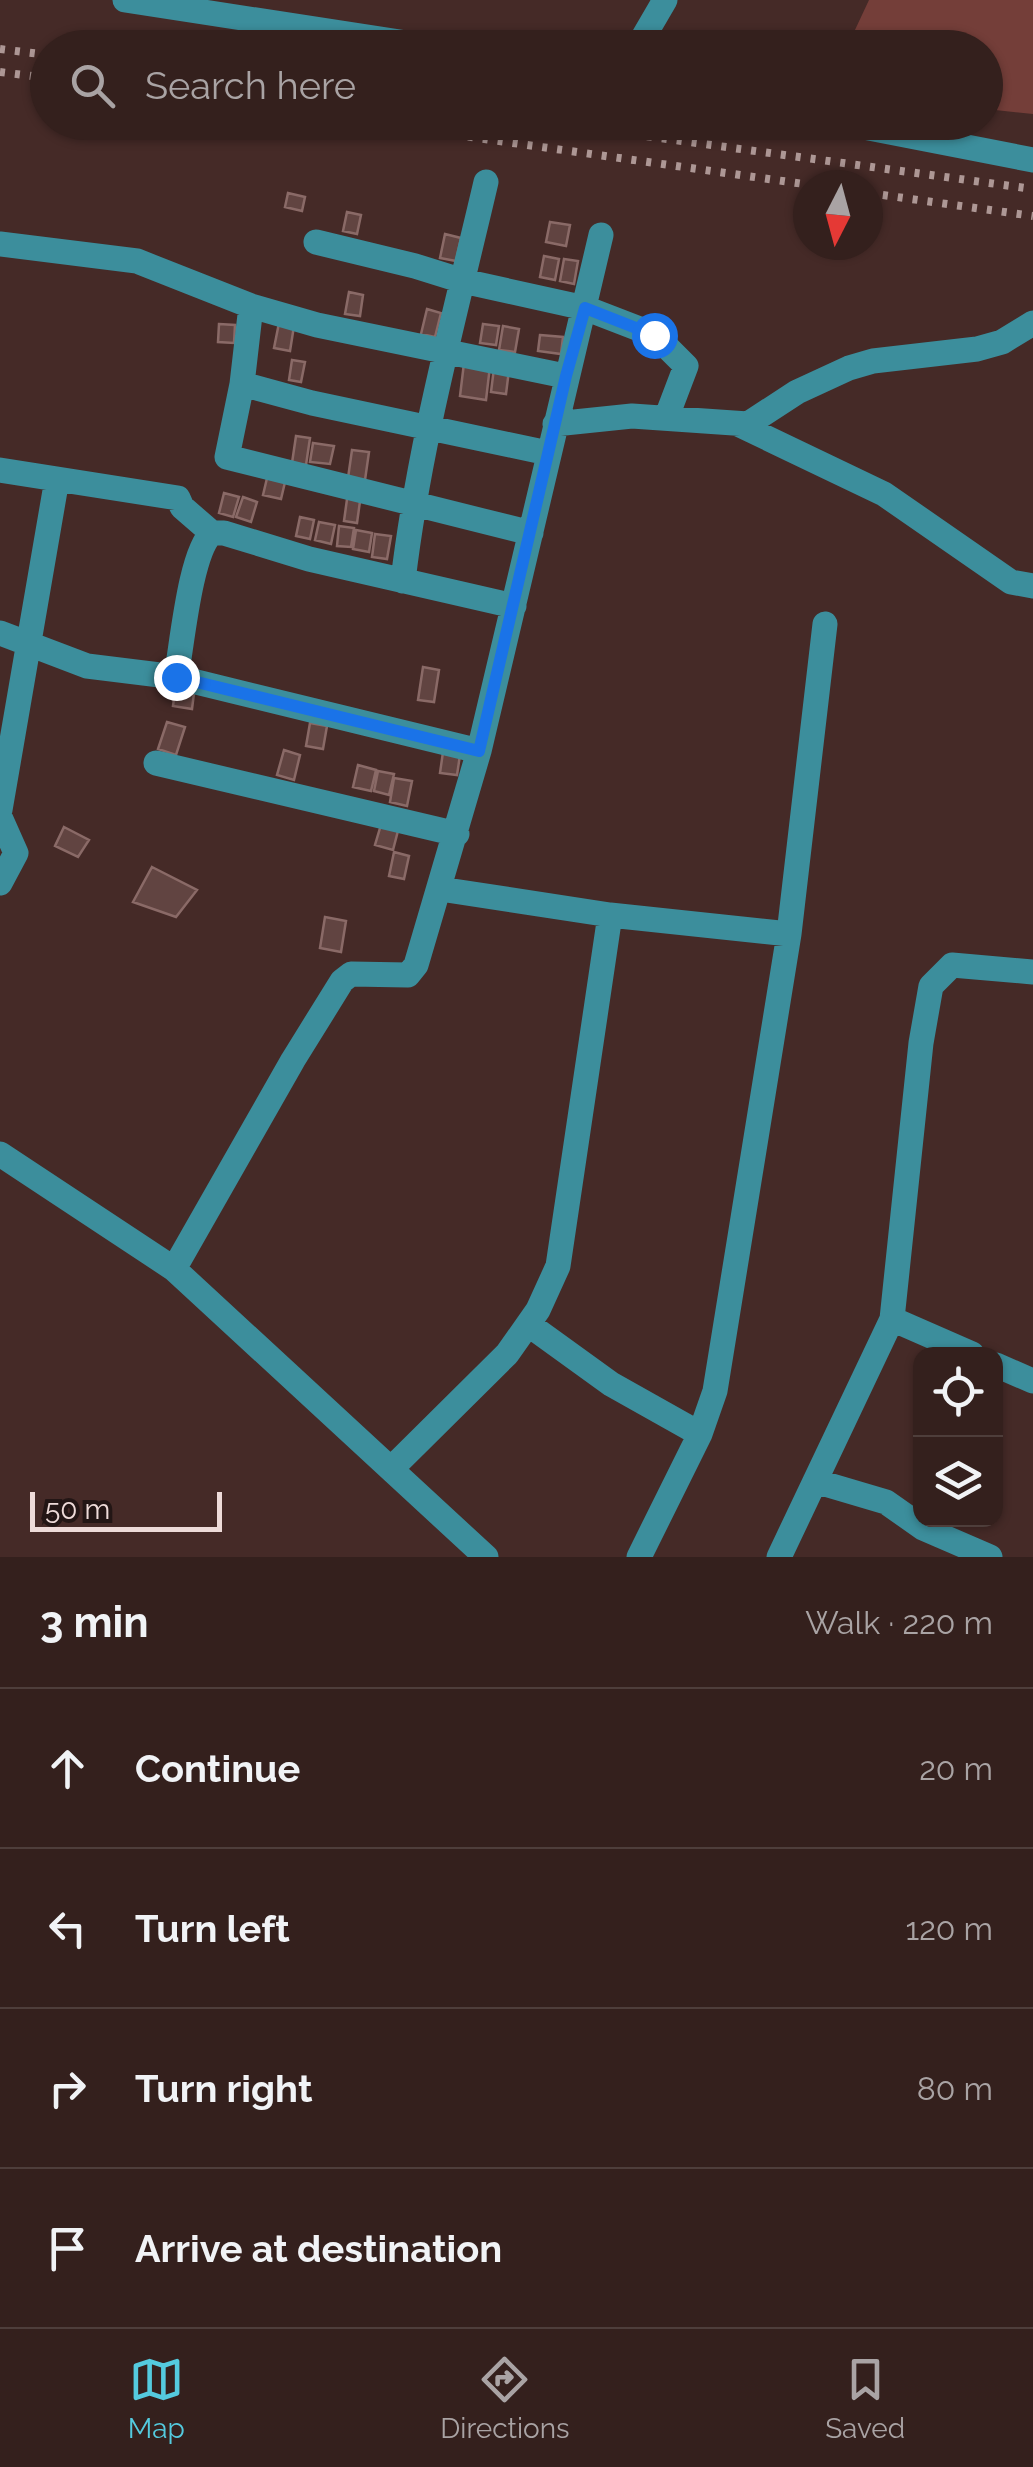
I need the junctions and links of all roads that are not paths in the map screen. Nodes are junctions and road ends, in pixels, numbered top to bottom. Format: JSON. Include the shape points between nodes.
{"nodes":[{"id":1,"x":124,"y":0,"type":"edge"},
{"id":2,"x":664,"y":0,"type":"edge"},
{"id":3,"x":321,"y":30,"type":"edge"},
{"id":4,"x":647,"y":30,"type":"edge"},
{"id":5,"x":930,"y":140,"type":"edge"},
{"id":6,"x":1033,"y":160,"type":"edge"},
{"id":7,"x":486,"y":182,"type":"dead end"},
{"id":8,"x":601,"y":235,"type":"dead end"},
{"id":9,"x":316,"y":242,"type":"dead end"},
{"id":10,"x":0,"y":244,"type":"edge"},
{"id":11,"x":462,"y":281,"type":"junction"},
{"id":12,"x":251,"y":306,"type":"junction"},
{"id":13,"x":585,"y":308,"type":"junction"},
{"id":14,"x":1033,"y":323,"type":"edge"},
{"id":15,"x":446,"y":350,"type":"junction"},
{"id":16,"x":566,"y":376,"type":"junction"},
{"id":17,"x":242,"y":384,"type":"junction"},
{"id":18,"x":667,"y":416,"type":"junction"},
{"id":19,"x":555,"y":424,"type":"junction"},
{"id":20,"x":740,"y":425,"type":"junction"},
{"id":21,"x":430,"y":426,"type":"junction"},
{"id":22,"x":548,"y":453,"type":"junction"},
{"id":23,"x":0,"y":470,"type":"edge"},
{"id":24,"x":57,"y":479,"type":"junction"},
{"id":25,"x":412,"y":502,"type":"junction"},
{"id":26,"x":531,"y":532,"type":"junction"},
{"id":27,"x":212,"y":533,"type":"junction"},
{"id":28,"x":403,"y":581,"type":"junction"},
{"id":29,"x":1033,"y":586,"type":"edge"},
{"id":30,"x":514,"y":606,"type":"junction"},
{"id":31,"x":825,"y":624,"type":"dead end"},
{"id":32,"x":0,"y":634,"type":"edge"},
{"id":33,"x":31,"y":645,"type":"junction"},
{"id":34,"x":176,"y":677,"type":"junction"},
{"id":35,"x":479,"y":751,"type":"junction"},
{"id":36,"x":156,"y":762,"type":"dead end"},
{"id":37,"x":0,"y":810,"type":"edge"},
{"id":38,"x":0,"y":818,"type":"edge"},
{"id":39,"x":457,"y":834,"type":"junction"},
{"id":40,"x":0,"y":883,"type":"edge"},
{"id":41,"x":440,"y":889,"type":"junction"},
{"id":42,"x":610,"y":914,"type":"junction"},
{"id":43,"x":789,"y":934,"type":"junction"},
{"id":44,"x":1033,"y":972,"type":"edge"},
{"id":45,"x":0,"y":1154,"type":"edge"},
{"id":46,"x":174,"y":1269,"type":"junction"},
{"id":47,"x":892,"y":1320,"type":"junction"},
{"id":48,"x":528,"y":1324,"type":"junction"},
{"id":49,"x":956,"y":1347,"type":"edge"},
{"id":50,"x":1003,"y":1368,"type":"edge"},
{"id":51,"x":1033,"y":1381,"type":"edge"},
{"id":52,"x":700,"y":1434,"type":"junction"},
{"id":53,"x":391,"y":1469,"type":"junction"},
{"id":54,"x":815,"y":1481,"type":"junction"},
{"id":55,"x":479,"y":1555,"type":"edge"},
{"id":56,"x":640,"y":1557,"type":"edge"},
{"id":57,"x":779,"y":1557,"type":"edge"},
{"id":58,"x":990,"y":1557,"type":"edge"}],
"edges":[{"from":1,"to":3,"type":"street"},
{"from":2,"to":4,"type":"street"},
{"from":5,"to":6,"type":"street"},
{"from":7,"to":11,"type":"street"},
{"from":8,"to":13,"type":"street"},
{"from":9,"to":11,"type":"street"},
{"from":10,"to":12,"type":"street","via":[[137,261]]},
{"from":11,"to":13,"type":"street"},
{"from":11,"to":15,"type":"street"},
{"from":12,"to":15,"type":"street"},
{"from":12,"to":17,"type":"street"},
{"from":13,"to":16,"type":"street"},
{"from":13,"to":18,"type":"street","via":[[654,335],[686,366]]},
{"from":14,"to":20,"type":"street","via":[[977,349],[849,368]]},
{"from":15,"to":16,"type":"street"},
{"from":15,"to":21,"type":"street"},
{"from":16,"to":19,"type":"street"},
{"from":17,"to":21,"type":"street"},
{"from":17,"to":25,"type":"street","via":[[227,458]]},
{"from":18,"to":19,"type":"street"},
{"from":18,"to":20,"type":"street"},
{"from":19,"to":22,"type":"street"},
{"from":20,"to":29,"type":"street","via":[[884,494],[1011,582]]},
{"from":21,"to":22,"type":"street"},
{"from":21,"to":25,"type":"street"},
{"from":22,"to":26,"type":"street"},
{"from":23,"to":24,"type":"street"},
{"from":24,"to":27,"type":"street","via":[[178,498]]},
{"from":24,"to":33,"type":"street"},
{"from":25,"to":26,"type":"street"},
{"from":25,"to":28,"type":"street"},
{"from":26,"to":30,"type":"street"},
{"from":27,"to":28,"type":"street"},
{"from":27,"to":34,"type":"street","via":[[193,578]]},
{"from":28,"to":30,"type":"street"},
{"from":30,"to":35,"type":"street"},
{"from":31,"to":43,"type":"street"},
{"from":32,"to":33,"type":"street"},
{"from":33,"to":34,"type":"street","via":[[87,666]]},
{"from":33,"to":37,"type":"street"},
{"from":34,"to":35,"type":"street"},
{"from":35,"to":39,"type":"street"},
{"from":36,"to":39,"type":"street"},
{"from":38,"to":40,"type":"street","via":[[16,853]]},
{"from":39,"to":41,"type":"street"},
{"from":41,"to":42,"type":"street"},
{"from":41,"to":46,"type":"street","via":[[408,975],[351,974],[342,981]]},
{"from":42,"to":43,"type":"street"},
{"from":42,"to":48,"type":"street","via":[[558,1266]]},
{"from":43,"to":52,"type":"street","via":[[715,1392]]},
{"from":44,"to":47,"type":"street","via":[[952,965],[931,986]]},
{"from":45,"to":46,"type":"street"},
{"from":46,"to":53,"type":"street"},
{"from":47,"to":49,"type":"street"},
{"from":47,"to":54,"type":"street"},
{"from":48,"to":52,"type":"street","via":[[611,1384]]},
{"from":48,"to":53,"type":"street","via":[[507,1354]]},
{"from":50,"to":51,"type":"street"},
{"from":52,"to":56,"type":"street"},
{"from":53,"to":55,"type":"street"},
{"from":54,"to":57,"type":"street"},
{"from":54,"to":58,"type":"street","via":[[886,1502],[924,1528]]}]}
